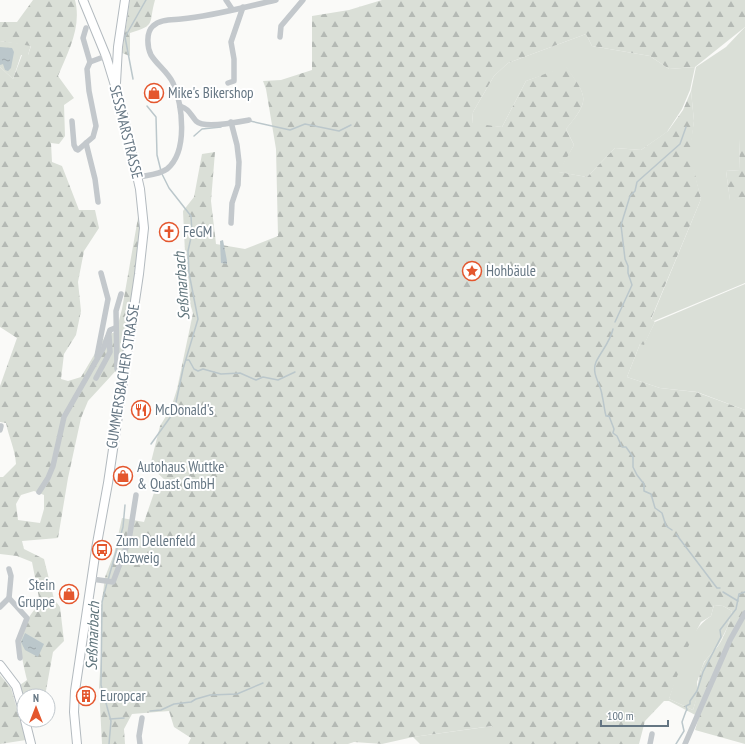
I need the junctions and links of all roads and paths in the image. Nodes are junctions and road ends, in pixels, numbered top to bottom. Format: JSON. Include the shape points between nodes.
{"nodes":[{"id":1,"x":83,"y":0,"type":"edge"},
{"id":2,"x":125,"y":0,"type":"edge"},
{"id":3,"x":226,"y":0,"type":"edge"},
{"id":4,"x":276,"y":0,"type":"edge"},
{"id":5,"x":303,"y":0,"type":"edge"},
{"id":6,"x":243,"y":7,"type":"junction"},
{"id":7,"x":232,"y":9,"type":"junction"},
{"id":8,"x":86,"y":28,"type":"dead end"},
{"id":9,"x":280,"y":37,"type":"dead end"},
{"id":10,"x":118,"y":47,"type":"junction"},
{"id":11,"x":106,"y":56,"type":"junction"},
{"id":12,"x":90,"y":62,"type":"junction"},
{"id":13,"x":228,"y":83,"type":"dead end"},
{"id":14,"x":116,"y":86,"type":"junction"},
{"id":15,"x":180,"y":106,"type":"junction"},
{"id":16,"x":249,"y":120,"type":"dead end"},
{"id":17,"x":72,"y":121,"type":"dead end"},
{"id":18,"x":232,"y":122,"type":"junction"},
{"id":19,"x":86,"y":143,"type":"junction"},
{"id":20,"x":138,"y":177,"type":"junction"},
{"id":21,"x":98,"y":202,"type":"dead end"},
{"id":22,"x":231,"y":223,"type":"dead end"},
{"id":23,"x":140,"y":268,"type":"joint"},
{"id":24,"x":101,"y":273,"type":"dead end"},
{"id":25,"x":121,"y":294,"type":"dead end"},
{"id":26,"x":116,"y":328,"type":"junction"},
{"id":27,"x":108,"y":335,"type":"junction"},
{"id":28,"x":97,"y":358,"type":"junction"},
{"id":29,"x":124,"y":376,"type":"junction"},
{"id":30,"x":96,"y":378,"type":"dead end"},
{"id":31,"x":39,"y":492,"type":"dead end"},
{"id":32,"x":136,"y":495,"type":"dead end"},
{"id":33,"x":8,"y":569,"type":"dead end"},
{"id":34,"x":92,"y":579,"type":"junction"},
{"id":35,"x":9,"y":598,"type":"junction"},
{"id":36,"x":0,"y":607,"type":"edge"},
{"id":37,"x":745,"y":613,"type":"edge"},
{"id":38,"x":20,"y":658,"type":"dead end"},
{"id":39,"x":0,"y":665,"type":"edge"},
{"id":40,"x":17,"y":688,"type":"edge"},
{"id":41,"x":142,"y":718,"type":"dead end"},
{"id":42,"x":27,"y":728,"type":"edge"},
{"id":43,"x":652,"y":734,"type":"dead end"},
{"id":44,"x":31,"y":744,"type":"edge"},
{"id":45,"x":77,"y":744,"type":"edge"},
{"id":46,"x":140,"y":744,"type":"edge"},
{"id":47,"x":650,"y":744,"type":"edge"},
{"id":48,"x":685,"y":744,"type":"edge"}],
"edges":[{"from":1,"to":11,"type":"main road","name":"SESSMARSTRASSE"},
{"from":2,"to":10,"type":"main road"},
{"from":3,"to":7,"type":"street"},
{"from":4,"to":6,"type":"street"},
{"from":5,"to":9,"type":"street","via":[[281,26]]},
{"from":6,"to":7,"type":"street"},
{"from":6,"to":13,"type":"street","via":[[231,42],[234,81]]},
{"from":7,"to":15,"type":"street","via":[[197,18],[158,22],[151,27],[148,46],[151,55],[168,73]]},
{"from":8,"to":12,"type":"street","via":[[83,38]]},
{"from":10,"to":11,"type":"main road"},
{"from":10,"to":14,"type":"main road"},
{"from":11,"to":12,"type":"street"},
{"from":11,"to":14,"type":"main road","name":"SESSMARSTRASSE"},
{"from":12,"to":19,"type":"street","via":[[87,69],[89,91],[96,126],[94,137]]},
{"from":14,"to":20,"type":"main road","name":"SESSMARSTRASSE"},
{"from":15,"to":18,"type":"street","via":[[187,109],[197,122]]},
{"from":15,"to":20,"type":"street","via":[[182,133],[175,160],[166,170]]},
{"from":16,"to":18,"type":"street"},
{"from":17,"to":19,"type":"street","via":[[76,149]]},
{"from":18,"to":22,"type":"street","via":[[237,145],[238,185],[232,203]]},
{"from":19,"to":21,"type":"street"},
{"from":20,"to":23,"type":"main road","name":"SESSMARSTRASSE","via":[[144,228]]},
{"from":23,"to":29,"type":"main road","name":"GUMMERSBACHER STRASSE"},
{"from":24,"to":28,"type":"street","via":[[108,299]]},
{"from":25,"to":26,"type":"street","via":[[116,311]]},
{"from":26,"to":27,"type":"street","via":[[111,329]]},
{"from":26,"to":29,"type":"street","via":[[117,369]]},
{"from":27,"to":28,"type":"street"},
{"from":27,"to":30,"type":"street","via":[[110,352]]},
{"from":28,"to":31,"type":"street","via":[[64,417],[53,466]]},
{"from":29,"to":34,"type":"main road","name":"GUMMERSBACHER STRASSE"},
{"from":32,"to":34,"type":"street","via":[[129,540],[113,582]]},
{"from":33,"to":35,"type":"street"},
{"from":34,"to":45,"type":"main road","name":"GUMMERSBACHER STRASSE","via":[[75,691]]},
{"from":35,"to":36,"type":"street"},
{"from":35,"to":38,"type":"street","via":[[27,618],[18,641]]},
{"from":37,"to":48,"type":"street","via":[[730,640]]},
{"from":39,"to":40,"type":"main road"},
{"from":41,"to":46,"type":"street"},
{"from":42,"to":44,"type":"main road"},
{"from":43,"to":47,"type":"street"}]}
